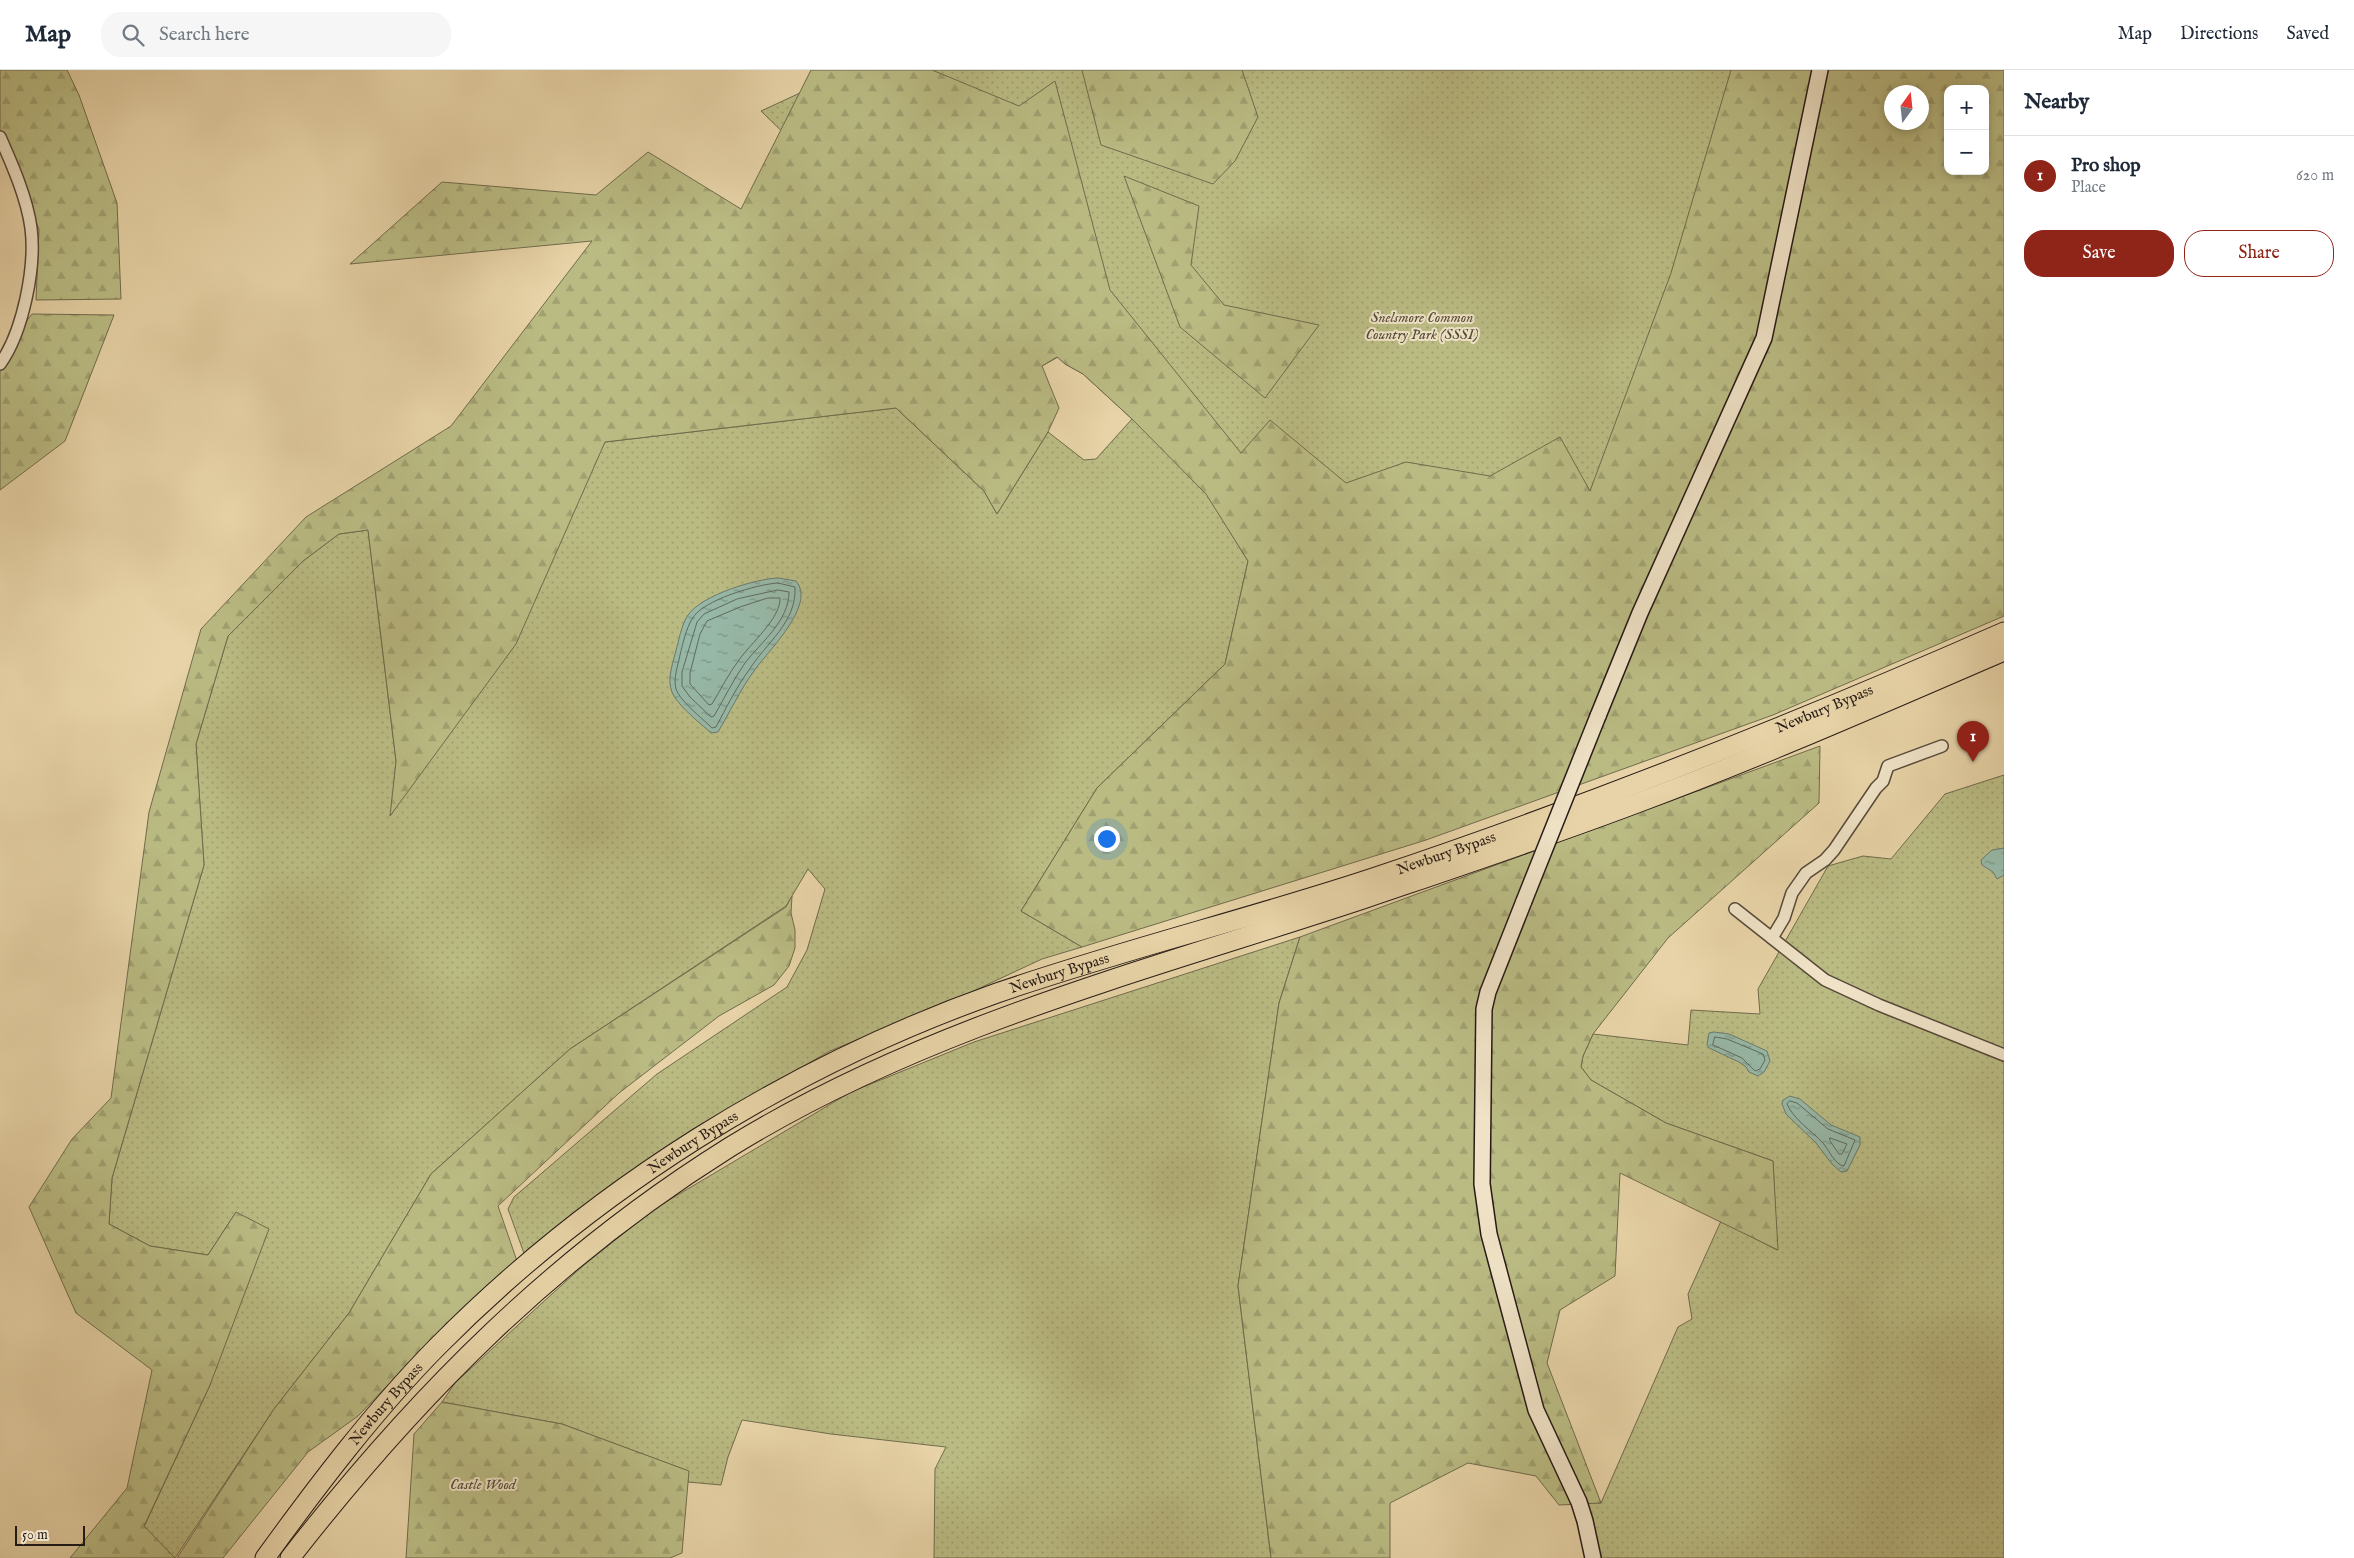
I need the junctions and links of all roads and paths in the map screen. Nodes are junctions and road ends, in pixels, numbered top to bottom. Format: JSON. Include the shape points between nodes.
{"nodes":[{"id":1,"x":1820,"y":70,"type":"edge"},
{"id":2,"x":0,"y":137,"type":"edge"},
{"id":3,"x":0,"y":364,"type":"edge"},
{"id":4,"x":2004,"y":632,"type":"edge"},
{"id":5,"x":2004,"y":651,"type":"edge"},
{"id":6,"x":1942,"y":746,"type":"dead end"},
{"id":7,"x":1735,"y":909,"type":"dead end"},
{"id":8,"x":1772,"y":938,"type":"junction"},
{"id":9,"x":2004,"y":1055,"type":"edge"},
{"id":10,"x":265,"y":1558,"type":"edge"},
{"id":11,"x":290,"y":1558,"type":"edge"},
{"id":12,"x":1593,"y":1558,"type":"edge"}],
"edges":[{"from":1,"to":12,"type":"main road","bridge":true,"via":[[1764,338],[1634,628],[1488,992],[1484,1009],[1483,1200],[1497,1267],[1536,1410],[1579,1502]]},
{"from":2,"to":3,"type":"street","via":[[14,170],[31,228],[30,281],[8,353]]},
{"from":4,"to":10,"type":"highway","name":"Newbury Bypass","via":[[1788,725],[1602,798],[1350,885],[998,993],[916,1024],[813,1072],[677,1151],[586,1217],[508,1281],[436,1348],[397,1391],[327,1475]]},
{"from":5,"to":11,"type":"highway","name":"Newbury Bypass","via":[[1636,803],[1357,900],[1031,1006],[923,1048],[808,1102],[698,1168],[569,1261],[470,1352],[391,1435]]},
{"from":6,"to":8,"type":"street","via":[[1888,766],[1883,781],[1834,850],[1806,873],[1792,893],[1784,918]]},
{"from":7,"to":8,"type":"street"},
{"from":8,"to":9,"type":"street","via":[[1824,980]]}]}
